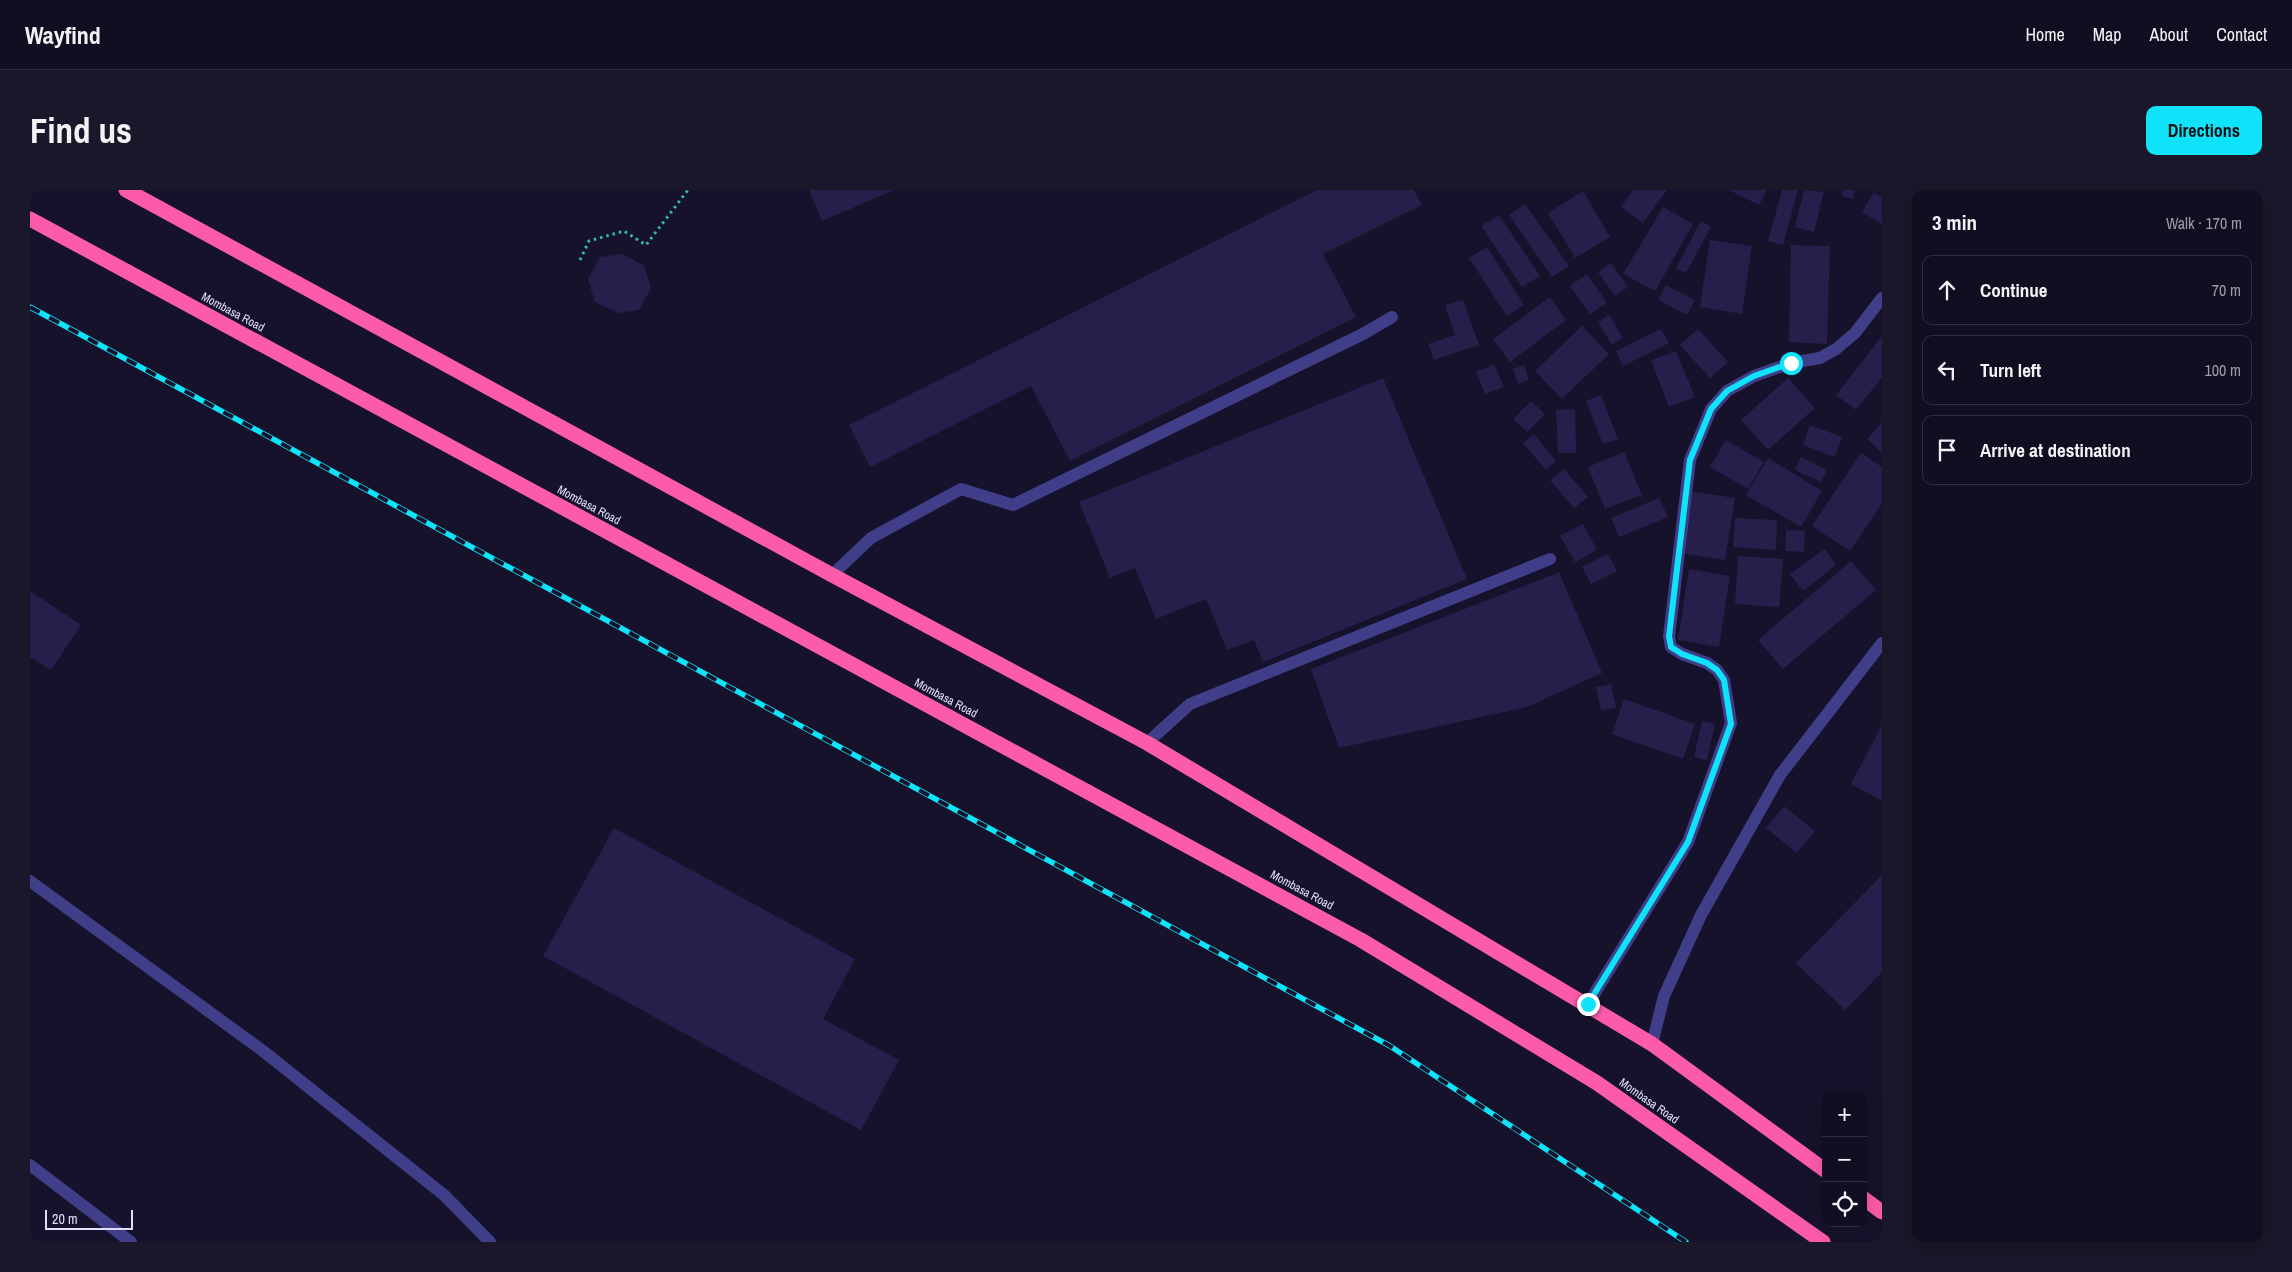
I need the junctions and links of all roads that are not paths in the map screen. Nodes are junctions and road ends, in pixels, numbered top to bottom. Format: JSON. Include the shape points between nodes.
{"nodes":[{"id":1,"x":126,"y":190,"type":"edge"},
{"id":2,"x":30,"y":219,"type":"edge"},
{"id":3,"x":1882,"y":298,"type":"edge"},
{"id":4,"x":1392,"y":317,"type":"dead end"},
{"id":5,"x":1550,"y":559,"type":"dead end"},
{"id":6,"x":832,"y":575,"type":"junction"},
{"id":7,"x":1882,"y":643,"type":"edge"},
{"id":8,"x":1147,"y":743,"type":"junction"},
{"id":9,"x":30,"y":881,"type":"edge"},
{"id":10,"x":1588,"y":1004,"type":"junction"},
{"id":11,"x":1652,"y":1044,"type":"junction"},
{"id":12,"x":30,"y":1165,"type":"edge"},
{"id":13,"x":1822,"y":1168,"type":"edge"},
{"id":14,"x":1867,"y":1201,"type":"edge"},
{"id":15,"x":1882,"y":1212,"type":"edge"},
{"id":16,"x":132,"y":1242,"type":"edge"},
{"id":17,"x":490,"y":1242,"type":"edge"},
{"id":18,"x":1823,"y":1242,"type":"edge"}],
"edges":[{"from":1,"to":6,"type":"highway"},
{"from":2,"to":18,"type":"highway","name":"Mombasa Road","via":[[1361,940],[1596,1083]]},
{"from":3,"to":10,"type":"street","via":[[1855,332],[1836,349],[1820,358],[1791,363],[1754,376],[1727,391],[1711,409],[1703,428],[1690,460],[1669,636],[1671,647],[1717,670],[1724,680],[1731,724],[1688,842]]},
{"from":4,"to":6,"type":"street","via":[[1013,505],[961,489],[872,538]]},
{"from":5,"to":8,"type":"street","via":[[1190,704]]},
{"from":6,"to":8,"type":"highway"},
{"from":7,"to":11,"type":"street","via":[[1780,775],[1701,914],[1664,996]]},
{"from":8,"to":10,"type":"highway"},
{"from":9,"to":17,"type":"street","via":[[263,1051],[444,1195]]},
{"from":10,"to":11,"type":"highway"},
{"from":11,"to":13,"type":"highway"},
{"from":12,"to":16,"type":"street"},
{"from":14,"to":15,"type":"highway"}]}
